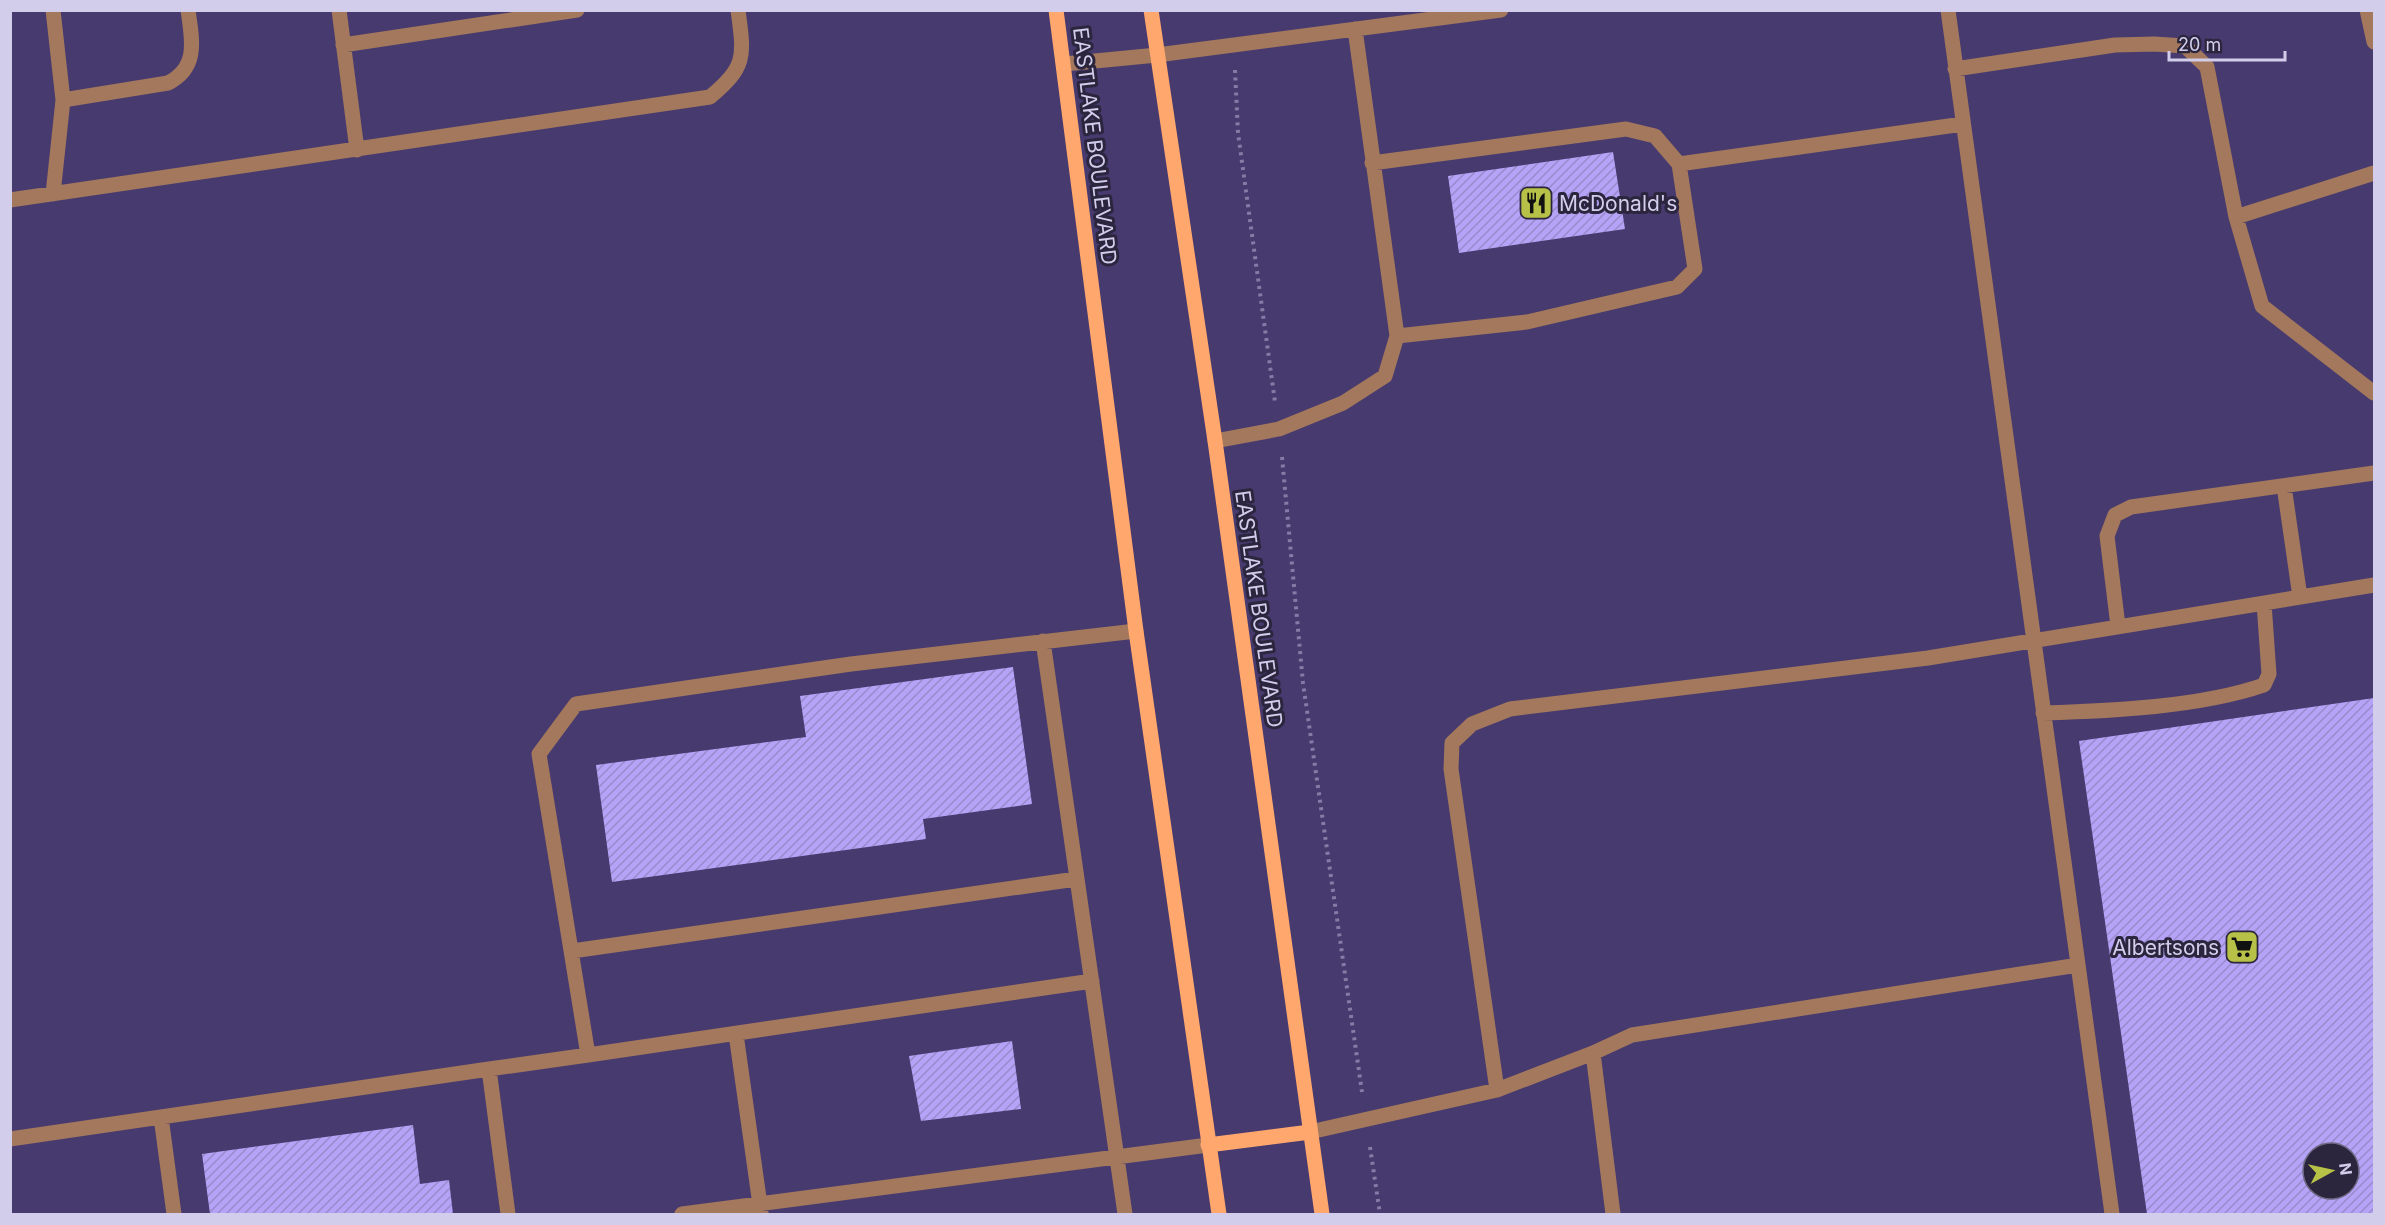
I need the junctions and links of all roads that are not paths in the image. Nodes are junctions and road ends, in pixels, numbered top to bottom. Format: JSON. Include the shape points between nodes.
{"nodes":[{"id":1,"x":53,"y":10,"type":"edge"},
{"id":2,"x":188,"y":10,"type":"edge"},
{"id":3,"x":339,"y":10,"type":"edge"},
{"id":4,"x":577,"y":10,"type":"edge"},
{"id":5,"x":738,"y":10,"type":"edge"},
{"id":6,"x":1056,"y":10,"type":"edge"},
{"id":7,"x":1151,"y":10,"type":"edge"},
{"id":8,"x":1501,"y":10,"type":"edge"},
{"id":9,"x":1948,"y":10,"type":"edge"},
{"id":10,"x":2367,"y":10,"type":"edge"},
{"id":11,"x":1435,"y":15,"type":"edge"},
{"id":12,"x":474,"y":18,"type":"edge"},
{"id":13,"x":1355,"y":29,"type":"junction"},
{"id":14,"x":2374,"y":42,"type":"edge"},
{"id":15,"x":343,"y":45,"type":"junction"},
{"id":16,"x":1157,"y":55,"type":"junction"},
{"id":17,"x":1064,"y":64,"type":"junction"},
{"id":18,"x":1955,"y":69,"type":"junction"},
{"id":19,"x":63,"y":100,"type":"junction"},
{"id":20,"x":1963,"y":124,"type":"junction"},
{"id":21,"x":357,"y":150,"type":"junction"},
{"id":22,"x":1372,"y":164,"type":"junction"},
{"id":23,"x":1679,"y":164,"type":"junction"},
{"id":24,"x":2374,"y":173,"type":"edge"},
{"id":25,"x":53,"y":194,"type":"junction"},
{"id":26,"x":10,"y":200,"type":"edge"},
{"id":27,"x":2236,"y":217,"type":"junction"},
{"id":28,"x":1397,"y":336,"type":"junction"},
{"id":29,"x":2374,"y":393,"type":"edge"},
{"id":30,"x":1215,"y":441,"type":"junction"},
{"id":31,"x":2374,"y":473,"type":"edge"},
{"id":32,"x":2284,"y":486,"type":"junction"},
{"id":33,"x":2374,"y":585,"type":"edge"},
{"id":34,"x":2300,"y":597,"type":"junction"},
{"id":35,"x":2264,"y":603,"type":"junction"},
{"id":36,"x":2118,"y":626,"type":"junction"},
{"id":37,"x":1136,"y":631,"type":"junction"},
{"id":38,"x":2033,"y":640,"type":"junction"},
{"id":39,"x":1043,"y":641,"type":"junction"},
{"id":40,"x":2043,"y":713,"type":"junction"},
{"id":41,"x":1076,"y":879,"type":"junction"},
{"id":42,"x":572,"y":951,"type":"junction"},
{"id":43,"x":2078,"y":965,"type":"junction"},
{"id":44,"x":1092,"y":981,"type":"junction"},
{"id":45,"x":736,"y":1034,"type":"junction"},
{"id":46,"x":1593,"y":1053,"type":"junction"},
{"id":47,"x":588,"y":1055,"type":"junction"},
{"id":48,"x":489,"y":1069,"type":"junction"},
{"id":49,"x":1497,"y":1090,"type":"junction"},
{"id":50,"x":161,"y":1117,"type":"junction"},
{"id":51,"x":1310,"y":1132,"type":"junction"},
{"id":52,"x":10,"y":1139,"type":"edge"},
{"id":53,"x":1208,"y":1145,"type":"junction"},
{"id":54,"x":1117,"y":1157,"type":"junction"},
{"id":55,"x":761,"y":1209,"type":"edge"},
{"id":56,"x":174,"y":1215,"type":"edge"},
{"id":57,"x":508,"y":1215,"type":"edge"},
{"id":58,"x":682,"y":1215,"type":"edge"},
{"id":59,"x":1125,"y":1215,"type":"edge"},
{"id":60,"x":1219,"y":1215,"type":"edge"},
{"id":61,"x":1322,"y":1215,"type":"edge"},
{"id":62,"x":1613,"y":1215,"type":"edge"},
{"id":63,"x":2112,"y":1215,"type":"edge"}],
"edges":[{"from":1,"to":19,"type":"street"},
{"from":2,"to":19,"type":"street","via":[[191,58],[183,76],[168,83]]},
{"from":3,"to":15,"type":"street"},
{"from":4,"to":12,"type":"street"},
{"from":5,"to":21,"type":"street","via":[[743,50],[732,79],[710,98]]},
{"from":6,"to":17,"type":"main road","name":"EASTLAKE BOULEVARD"},
{"from":7,"to":16,"type":"main road","name":"EASTLAKE BOULEVARD"},
{"from":8,"to":11,"type":"street"},
{"from":9,"to":18,"type":"street"},
{"from":10,"to":14,"type":"street"},
{"from":11,"to":13,"type":"street"},
{"from":12,"to":15,"type":"street"},
{"from":13,"to":16,"type":"street"},
{"from":13,"to":22,"type":"street"},
{"from":15,"to":21,"type":"street"},
{"from":16,"to":17,"type":"street"},
{"from":16,"to":30,"type":"main road","name":"EASTLAKE BOULEVARD"},
{"from":17,"to":37,"type":"main road","name":"EASTLAKE BOULEVARD"},
{"from":18,"to":20,"type":"street"},
{"from":18,"to":27,"type":"street","via":[[2115,45],[2185,46],[2207,67]]},
{"from":19,"to":25,"type":"street"},
{"from":20,"to":23,"type":"street"},
{"from":20,"to":38,"type":"street"},
{"from":21,"to":25,"type":"street"},
{"from":22,"to":23,"type":"street","via":[[1626,129],[1655,136]]},
{"from":22,"to":28,"type":"street"},
{"from":23,"to":28,"type":"street","via":[[1695,269],[1677,287],[1527,322]]},
{"from":24,"to":27,"type":"street"},
{"from":25,"to":26,"type":"street"},
{"from":27,"to":29,"type":"street","via":[[2262,306]]},
{"from":28,"to":30,"type":"street","via":[[1385,376],[1344,403],[1279,429]]},
{"from":30,"to":51,"type":"main road","name":"EASTLAKE BOULEVARD"},
{"from":31,"to":32,"type":"street"},
{"from":32,"to":34,"type":"street"},
{"from":32,"to":36,"type":"street","via":[[2131,507],[2115,515],[2107,536]]},
{"from":33,"to":34,"type":"street"},
{"from":34,"to":35,"type":"street"},
{"from":35,"to":36,"type":"street"},
{"from":35,"to":40,"type":"street","via":[[2269,674],[2264,685],[2242,693],[2118,711]]},
{"from":36,"to":38,"type":"street"},
{"from":37,"to":39,"type":"street"},
{"from":37,"to":53,"type":"main road","name":"EASTLAKE BOULEVARD"},
{"from":38,"to":40,"type":"street"},
{"from":38,"to":49,"type":"street","via":[[1928,657],[1510,709],[1472,724],[1452,743],[1451,769]]},
{"from":39,"to":41,"type":"street"},
{"from":39,"to":42,"type":"street","via":[[851,664],[576,705],[539,754]]},
{"from":40,"to":43,"type":"street"},
{"from":41,"to":42,"type":"street"},
{"from":41,"to":44,"type":"street"},
{"from":42,"to":47,"type":"street"},
{"from":43,"to":46,"type":"street","via":[[1632,1035]]},
{"from":43,"to":63,"type":"street"},
{"from":44,"to":45,"type":"street"},
{"from":44,"to":54,"type":"street"},
{"from":45,"to":47,"type":"street"},
{"from":45,"to":55,"type":"street"},
{"from":46,"to":49,"type":"street"},
{"from":46,"to":62,"type":"street"},
{"from":47,"to":48,"type":"street"},
{"from":48,"to":50,"type":"street"},
{"from":48,"to":57,"type":"street"},
{"from":49,"to":51,"type":"street"},
{"from":50,"to":52,"type":"street"},
{"from":50,"to":56,"type":"street"},
{"from":51,"to":53,"type":"main road"},
{"from":51,"to":61,"type":"main road","name":"EASTLAKE BOULEVARD"},
{"from":53,"to":54,"type":"street"},
{"from":53,"to":60,"type":"main road","name":"EASTLAKE BOULEVARD"},
{"from":54,"to":55,"type":"street"},
{"from":54,"to":59,"type":"street"},
{"from":55,"to":58,"type":"street"}]}
